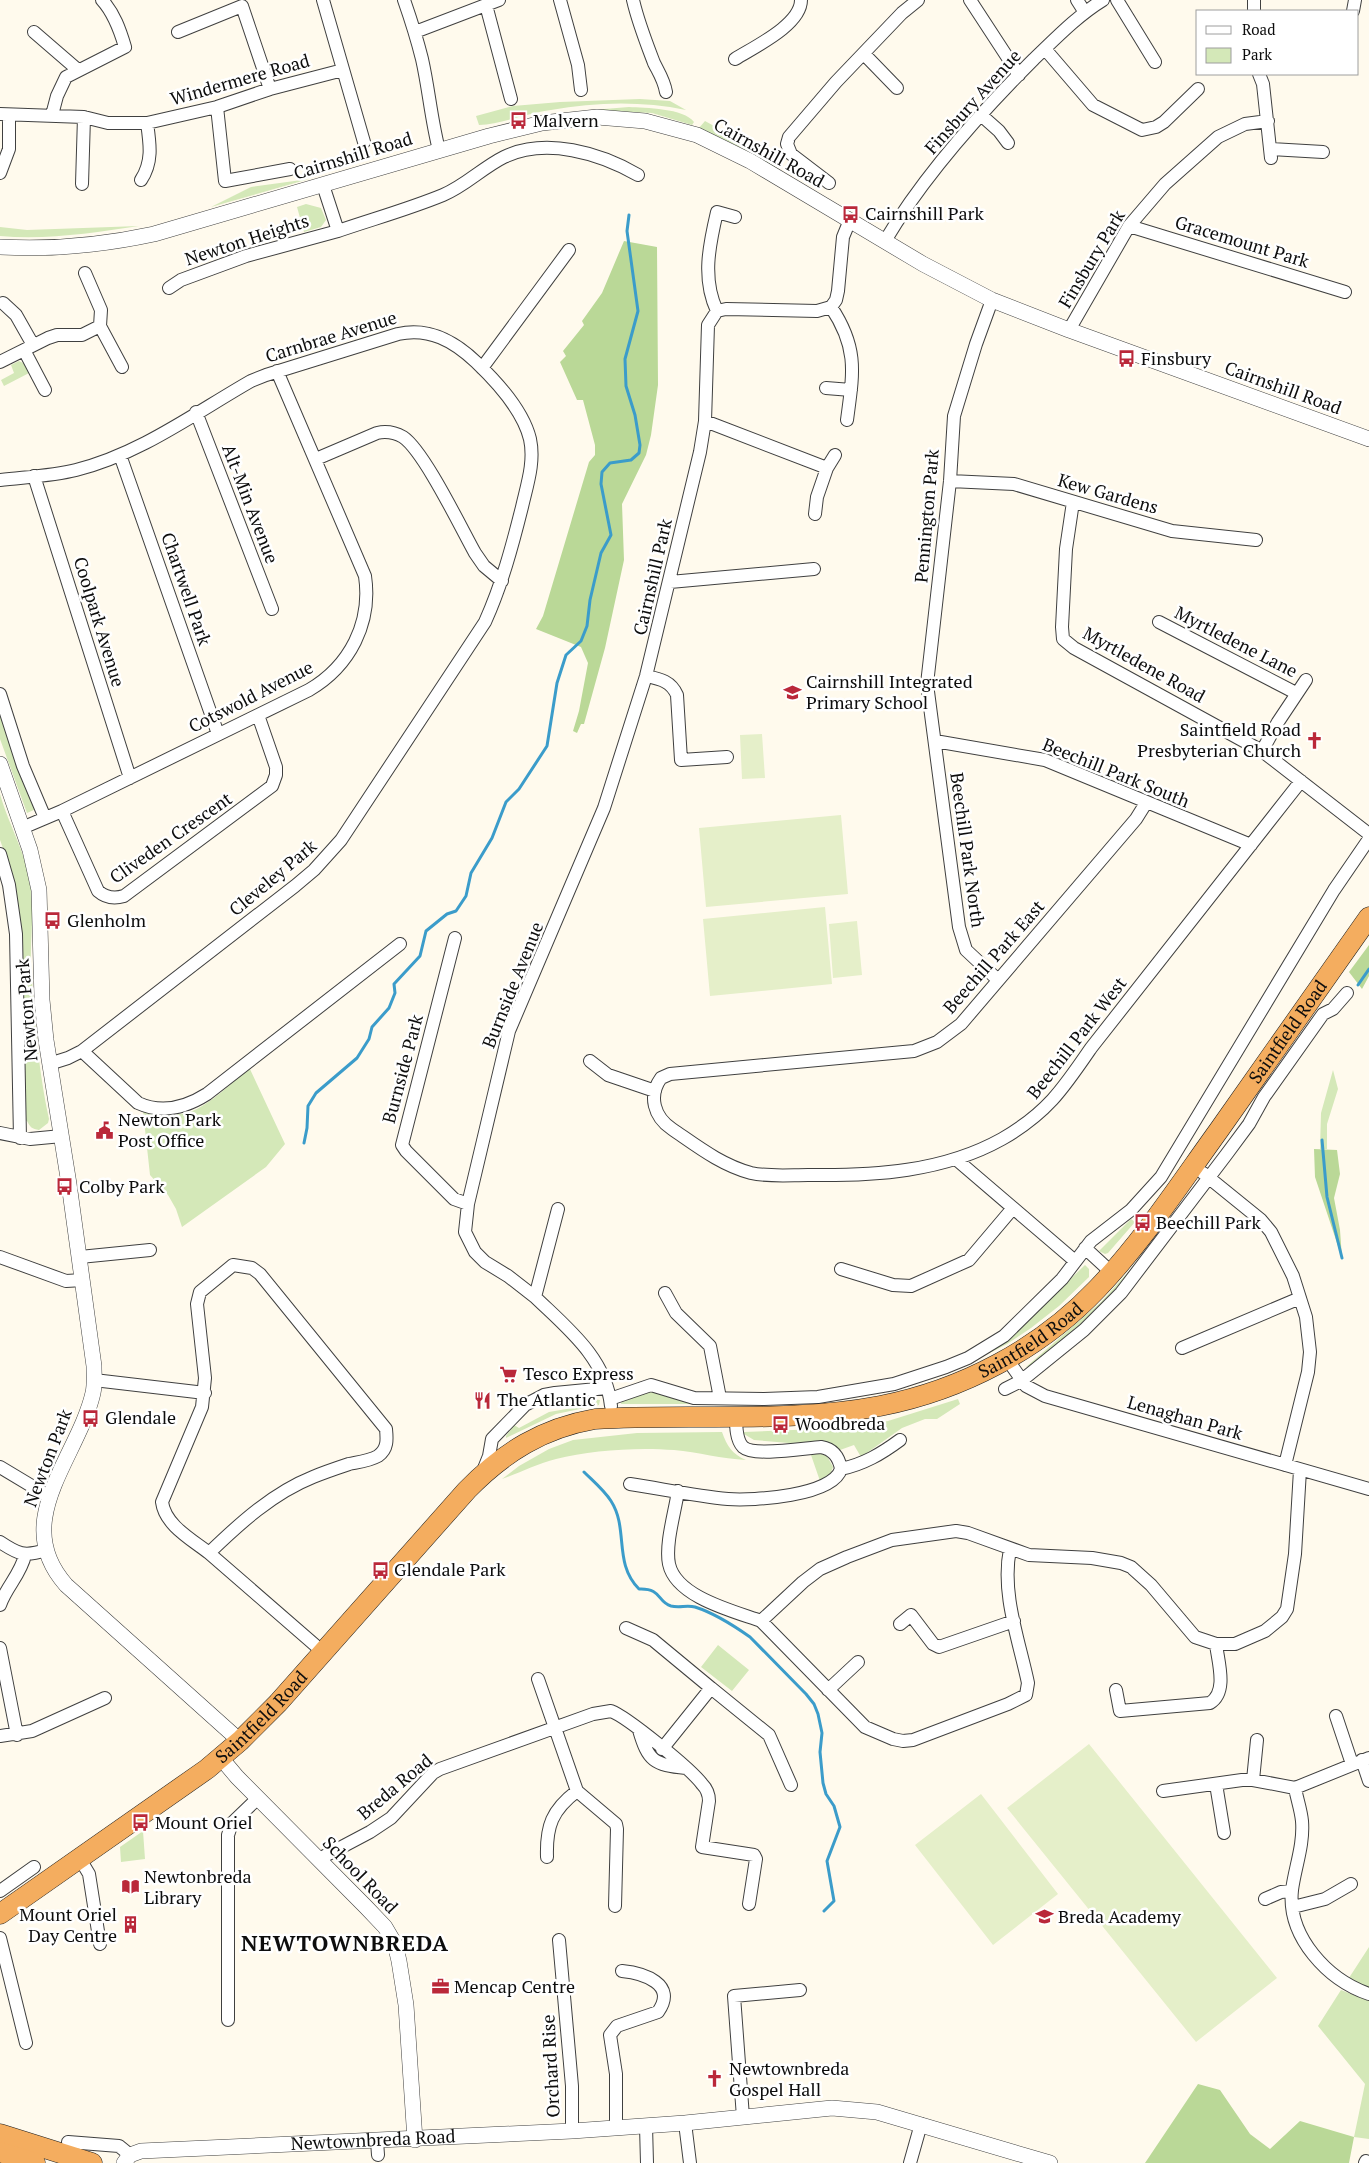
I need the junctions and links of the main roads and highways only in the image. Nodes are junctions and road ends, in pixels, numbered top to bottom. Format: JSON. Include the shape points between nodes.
{"nodes":[{"id":1,"x":1369,"y":917,"type":"edge"},
{"id":2,"x":0,"y":1914,"type":"edge"},
{"id":3,"x":0,"y":2134,"type":"edge"},
{"id":4,"x":0,"y":2152,"type":"edge"},
{"id":5,"x":35,"y":2163,"type":"edge"},
{"id":6,"x":92,"y":2163,"type":"edge"}],
"edges":[{"from":1,"to":2,"type":"highway","name":"Saintfield Road","via":[[1157,1216],[1112,1273],[1073,1312],[1030,1345],[962,1381],[880,1406],[810,1415],[736,1417],[610,1402],[595,1419],[562,1426],[528,1441],[482,1474],[240,1742]]},
{"from":3,"to":6,"type":"highway"},
{"from":4,"to":5,"type":"highway"}]}
